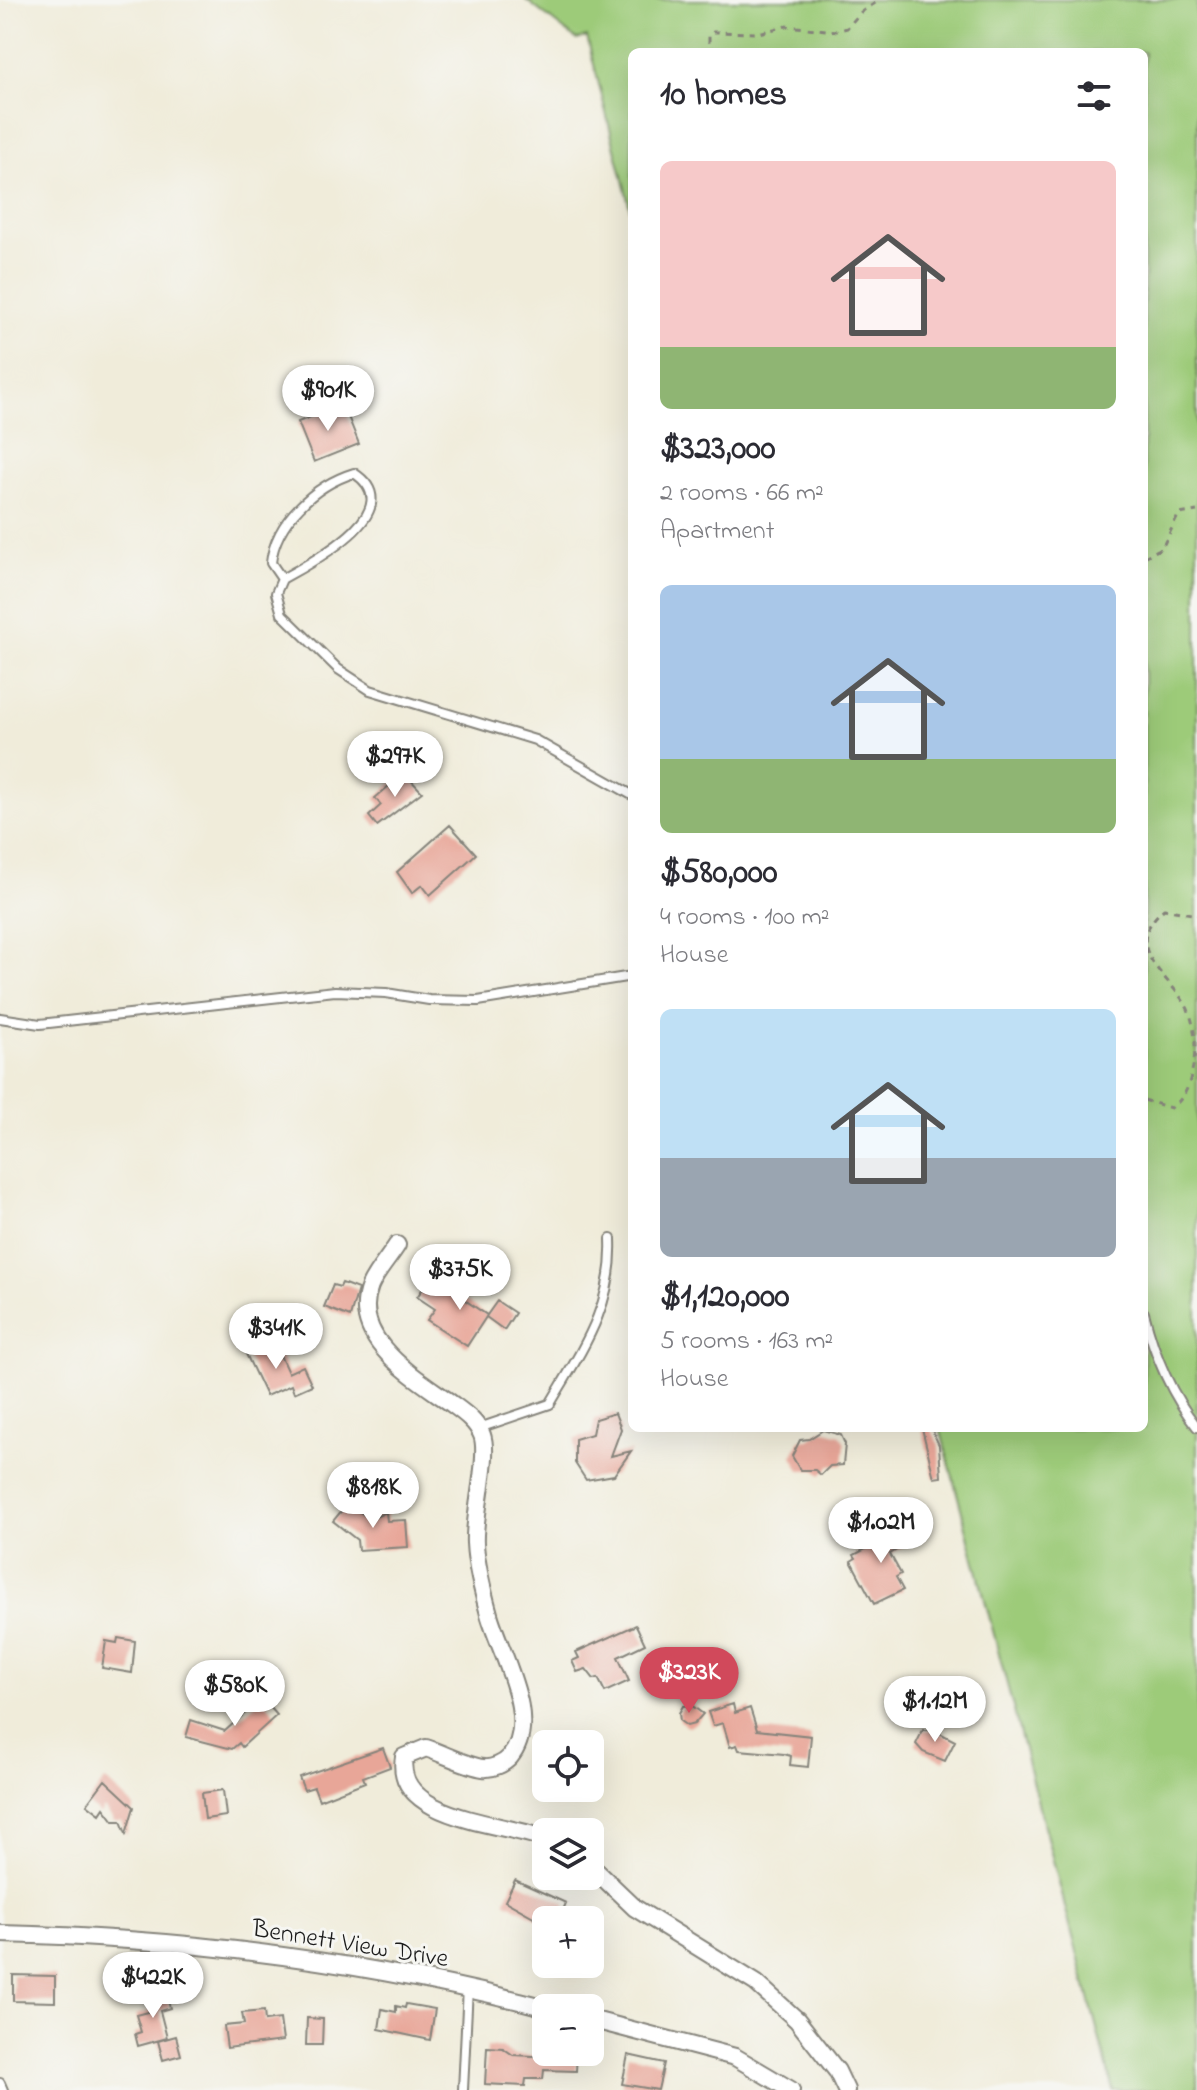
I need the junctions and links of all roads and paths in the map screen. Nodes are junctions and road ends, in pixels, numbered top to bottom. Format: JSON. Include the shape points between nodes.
{"nodes":[{"id":1,"x":880,"y":0,"type":"edge"},
{"id":2,"x":712,"y":48,"type":"edge"},
{"id":3,"x":1197,"y":511,"type":"edge"},
{"id":4,"x":1148,"y":555,"type":"edge"},
{"id":5,"x":282,"y":579,"type":"junction"},
{"id":6,"x":628,"y":793,"type":"edge"},
{"id":7,"x":1197,"y":915,"type":"edge"},
{"id":8,"x":1148,"y":927,"type":"edge"},
{"id":9,"x":1148,"y":953,"type":"edge"},
{"id":10,"x":628,"y":977,"type":"edge"},
{"id":11,"x":0,"y":1018,"type":"edge"},
{"id":12,"x":1148,"y":1101,"type":"edge"},
{"id":13,"x":611,"y":1239,"type":"dead end"},
{"id":14,"x":397,"y":1245,"type":"dead end"},
{"id":15,"x":1148,"y":1329,"type":"edge"},
{"id":16,"x":1197,"y":1427,"type":"edge"},
{"id":17,"x":478,"y":1428,"type":"junction"},
{"id":18,"x":532,"y":1835,"type":"edge"},
{"id":19,"x":604,"y":1878,"type":"edge"},
{"id":20,"x":0,"y":1934,"type":"edge"},
{"id":21,"x":468,"y":1987,"type":"junction"},
{"id":22,"x":532,"y":2004,"type":"edge"},
{"id":23,"x":604,"y":2023,"type":"edge"},
{"id":24,"x":0,"y":2083,"type":"edge"},
{"id":25,"x":3,"y":2090,"type":"edge"},
{"id":26,"x":463,"y":2090,"type":"edge"},
{"id":27,"x":791,"y":2090,"type":"edge"},
{"id":28,"x":846,"y":2090,"type":"edge"}],
"edges":[{"from":1,"to":2,"type":"path","via":[[837,31],[786,26],[759,33],[713,32]]},
{"from":3,"to":4,"type":"path","via":[[1179,514],[1162,548]]},
{"from":5,"to":5,"type":"lane","via":[[327,554],[355,530],[368,508],[371,492],[365,480],[354,473],[342,476],[291,516],[272,551],[271,563]]},
{"from":5,"to":6,"type":"lane","via":[[276,593],[282,614],[338,669],[370,690],[535,740]]},
{"from":7,"to":8,"type":"path","via":[[1164,909]]},
{"from":9,"to":12,"type":"path","via":[[1190,1014],[1195,1053],[1188,1086],[1176,1104],[1171,1108]]},
{"from":10,"to":11,"type":"lane","via":[[478,1001],[335,991],[40,1024]]},
{"from":13,"to":17,"type":"lane","via":[[605,1306],[550,1404]]},
{"from":14,"to":17,"type":"street","via":[[370,1286],[366,1312],[371,1330],[408,1372]]},
{"from":15,"to":16,"type":"lane","via":[[1168,1381]]},
{"from":17,"to":18,"type":"street","via":[[483,1438],[474,1542],[489,1613],[518,1701],[520,1744],[497,1766],[482,1768],[426,1748],[404,1757],[402,1769],[407,1782],[436,1808],[458,1819]]},
{"from":19,"to":28,"type":"street","via":[[635,1908],[756,1983],[797,2020]]},
{"from":20,"to":21,"type":"street","name":"Bennett View Drive","via":[[231,1951]]},
{"from":21,"to":22,"type":"street","name":"Bennett View Drive"},
{"from":21,"to":26,"type":"lane"},
{"from":23,"to":27,"type":"street","via":[[735,2057]]},
{"from":24,"to":25,"type":"lane"}]}
